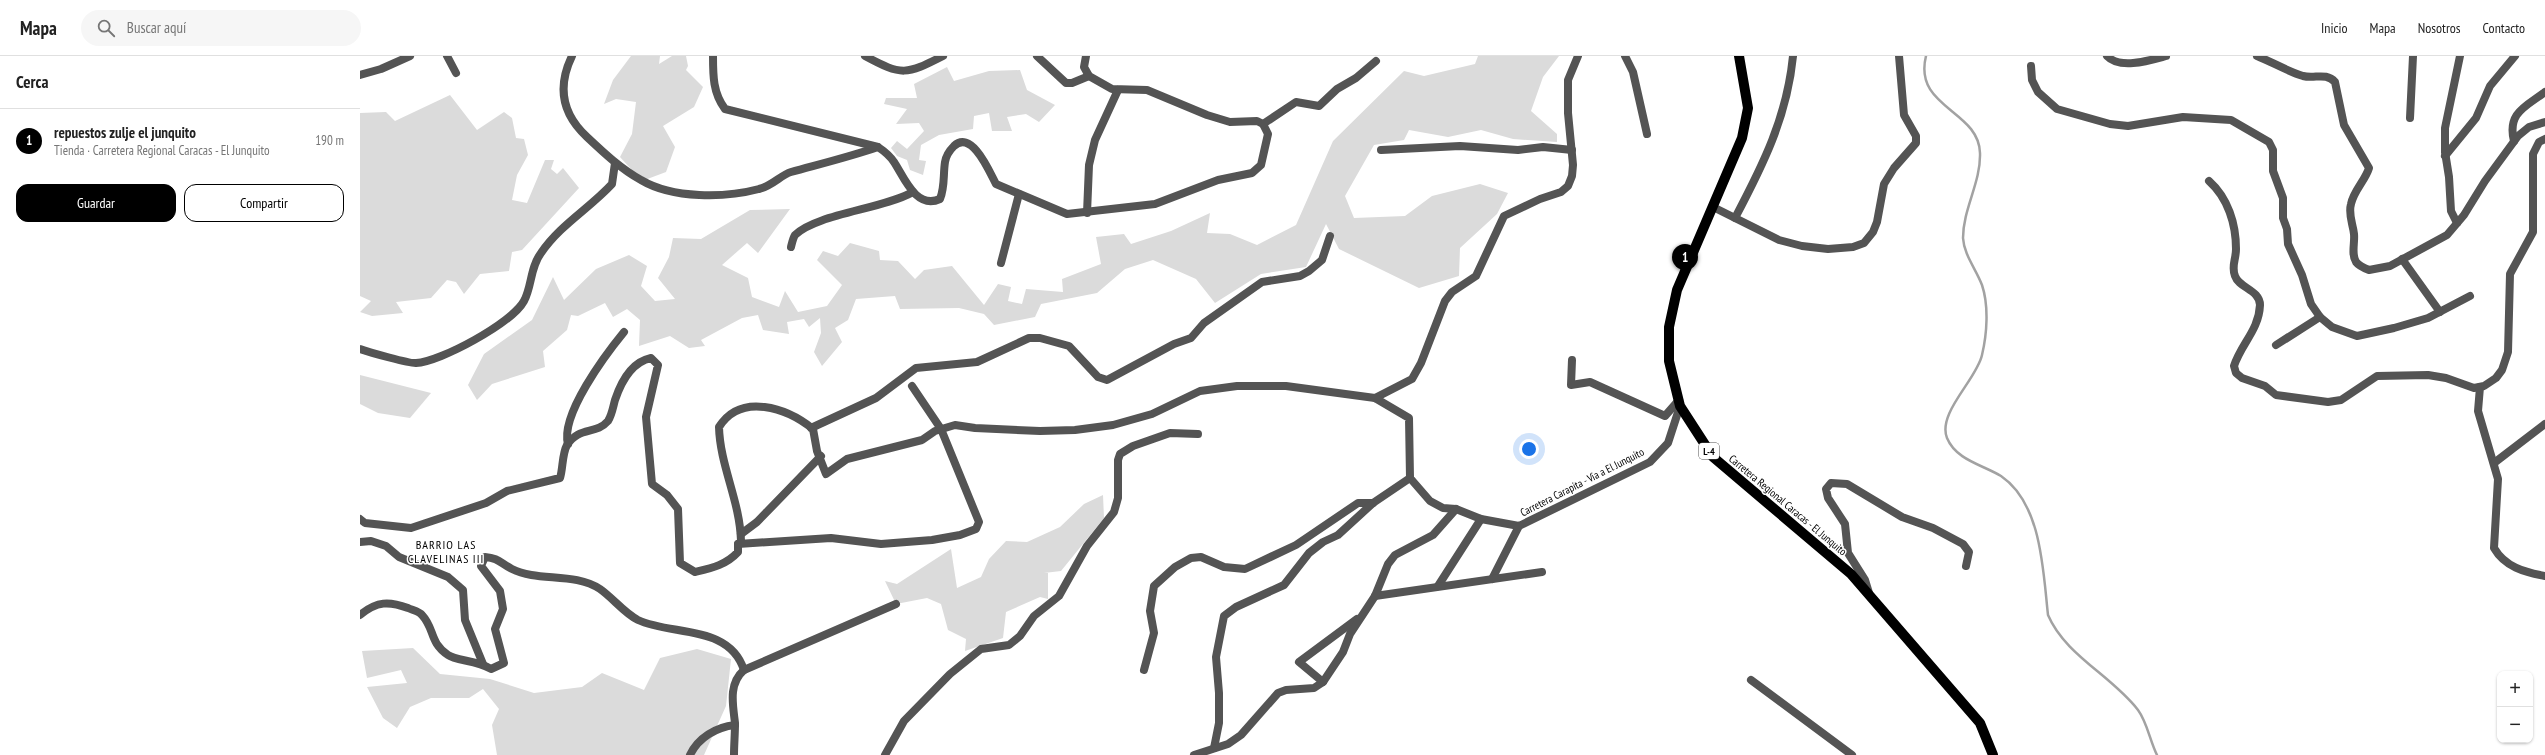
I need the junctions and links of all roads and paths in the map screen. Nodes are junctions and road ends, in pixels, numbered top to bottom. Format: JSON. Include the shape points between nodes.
{"nodes":[{"id":1,"x":410,"y":56,"type":"edge"},
{"id":2,"x":447,"y":56,"type":"edge"},
{"id":3,"x":572,"y":56,"type":"edge"},
{"id":4,"x":713,"y":56,"type":"edge"},
{"id":5,"x":865,"y":56,"type":"edge"},
{"id":6,"x":943,"y":56,"type":"edge"},
{"id":7,"x":1037,"y":56,"type":"edge"},
{"id":8,"x":1086,"y":56,"type":"edge"},
{"id":9,"x":1578,"y":56,"type":"edge"},
{"id":10,"x":1625,"y":56,"type":"edge"},
{"id":11,"x":1739,"y":56,"type":"edge"},
{"id":12,"x":1793,"y":56,"type":"edge"},
{"id":13,"x":1900,"y":56,"type":"edge"},
{"id":14,"x":2107,"y":56,"type":"edge"},
{"id":15,"x":2166,"y":56,"type":"edge"},
{"id":16,"x":2257,"y":56,"type":"edge"},
{"id":17,"x":2413,"y":56,"type":"edge"},
{"id":18,"x":2460,"y":56,"type":"edge"},
{"id":19,"x":2514,"y":56,"type":"edge"},
{"id":20,"x":1376,"y":61,"type":"dead end"},
{"id":21,"x":2031,"y":66,"type":"dead end"},
{"id":22,"x":456,"y":72,"type":"dead end"},
{"id":23,"x":360,"y":75,"type":"edge"},
{"id":24,"x":1089,"y":76,"type":"junction"},
{"id":25,"x":1118,"y":90,"type":"junction"},
{"id":26,"x":2545,"y":92,"type":"edge"},
{"id":27,"x":2410,"y":118,"type":"dead end"},
{"id":28,"x":2545,"y":122,"type":"edge"},
{"id":29,"x":1263,"y":124,"type":"junction"},
{"id":30,"x":1647,"y":134,"type":"dead end"},
{"id":31,"x":2545,"y":139,"type":"edge"},
{"id":32,"x":2514,"y":141,"type":"junction"},
{"id":33,"x":878,"y":148,"type":"junction"},
{"id":34,"x":1381,"y":150,"type":"dead end"},
{"id":35,"x":1572,"y":150,"type":"junction"},
{"id":36,"x":2445,"y":156,"type":"junction"},
{"id":37,"x":615,"y":164,"type":"junction"},
{"id":38,"x":2209,"y":181,"type":"dead end"},
{"id":39,"x":913,"y":192,"type":"junction"},
{"id":40,"x":1019,"y":194,"type":"junction"},
{"id":41,"x":1713,"y":207,"type":"junction"},
{"id":42,"x":1087,"y":213,"type":"junction"},
{"id":43,"x":1735,"y":218,"type":"junction"},
{"id":44,"x":2457,"y":223,"type":"junction"},
{"id":45,"x":1330,"y":236,"type":"dead end"},
{"id":46,"x":791,"y":247,"type":"dead end"},
{"id":47,"x":2402,"y":259,"type":"junction"},
{"id":48,"x":1001,"y":263,"type":"dead end"},
{"id":49,"x":2470,"y":296,"type":"dead end"},
{"id":50,"x":2440,"y":312,"type":"junction"},
{"id":51,"x":2320,"y":317,"type":"junction"},
{"id":52,"x":624,"y":332,"type":"dead end"},
{"id":53,"x":2276,"y":346,"type":"dead end"},
{"id":54,"x":360,"y":349,"type":"edge"},
{"id":55,"x":1572,"y":360,"type":"dead end"},
{"id":56,"x":912,"y":386,"type":"dead end"},
{"id":57,"x":2480,"y":387,"type":"junction"},
{"id":58,"x":1376,"y":398,"type":"junction"},
{"id":59,"x":1680,"y":403,"type":"junction"},
{"id":60,"x":2545,"y":424,"type":"edge"},
{"id":61,"x":811,"y":428,"type":"junction"},
{"id":62,"x":941,"y":429,"type":"junction"},
{"id":63,"x":1198,"y":434,"type":"dead end"},
{"id":64,"x":568,"y":444,"type":"junction"},
{"id":65,"x":821,"y":456,"type":"junction"},
{"id":66,"x":2494,"y":463,"type":"junction"},
{"id":67,"x":1410,"y":478,"type":"junction"},
{"id":68,"x":1373,"y":503,"type":"junction"},
{"id":69,"x":1456,"y":509,"type":"junction"},
{"id":70,"x":1481,"y":519,"type":"junction"},
{"id":71,"x":360,"y":520,"type":"edge"},
{"id":72,"x":1519,"y":526,"type":"junction"},
{"id":73,"x":741,"y":534,"type":"junction"},
{"id":74,"x":360,"y":542,"type":"edge"},
{"id":75,"x":738,"y":544,"type":"junction"},
{"id":76,"x":1966,"y":566,"type":"dead end"},
{"id":77,"x":1542,"y":572,"type":"dead end"},
{"id":78,"x":2545,"y":576,"type":"edge"},
{"id":79,"x":1492,"y":578,"type":"junction"},
{"id":80,"x":1438,"y":586,"type":"junction"},
{"id":81,"x":1375,"y":596,"type":"junction"},
{"id":82,"x":1870,"y":596,"type":"junction"},
{"id":83,"x":896,"y":604,"type":"dead end"},
{"id":84,"x":360,"y":615,"type":"edge"},
{"id":85,"x":1361,"y":616,"type":"junction"},
{"id":86,"x":483,"y":664,"type":"junction"},
{"id":87,"x":744,"y":670,"type":"junction"},
{"id":88,"x":1144,"y":670,"type":"dead end"},
{"id":89,"x":1751,"y":680,"type":"dead end"},
{"id":90,"x":1324,"y":682,"type":"junction"},
{"id":91,"x":735,"y":725,"type":"junction"},
{"id":92,"x":1214,"y":748,"type":"junction"},
{"id":93,"x":690,"y":755,"type":"edge"},
{"id":94,"x":734,"y":755,"type":"edge"},
{"id":95,"x":885,"y":755,"type":"edge"},
{"id":96,"x":1194,"y":755,"type":"edge"},
{"id":97,"x":1852,"y":755,"type":"edge"},
{"id":98,"x":1993,"y":755,"type":"edge"}],
"edges":[{"from":1,"to":23,"type":"street"},
{"from":2,"to":22,"type":"street"},
{"from":3,"to":37,"type":"street","via":[[562,86],[564,102],[577,128]]},
{"from":4,"to":33,"type":"street","via":[[713,80],[718,100],[725,109]]},
{"from":5,"to":6,"type":"street","via":[[890,69],[905,72]]},
{"from":7,"to":24,"type":"street","via":[[1066,83],[1072,84]]},
{"from":8,"to":24,"type":"street","via":[[1084,67]]},
{"from":9,"to":35,"type":"street","via":[[1568,80]]},
{"from":10,"to":30,"type":"street","via":[[1633,72]]},
{"from":11,"to":41,"type":"main road","name":"Carretera Regional Caracas - El Junquito","number":"L-4","via":[[1748,108],[1742,138]]},
{"from":12,"to":43,"type":"street","via":[[1778,130],[1763,166]]},
{"from":13,"to":43,"type":"street","via":[[1904,115],[1916,136],[1916,142],[1884,184],[1874,232],[1864,243],[1853,247],[1828,249],[1802,246],[1779,240]]},
{"from":14,"to":15,"type":"street","via":[[2123,63]]},
{"from":16,"to":47,"type":"street","via":[[2305,76],[2324,76],[2335,82],[2344,125],[2369,168],[2351,204],[2350,218],[2356,262],[2368,270],[2378,270]]},
{"from":17,"to":27,"type":"street"},
{"from":18,"to":36,"type":"street","via":[[2445,128]]},
{"from":19,"to":36,"type":"street","via":[[2490,86],[2476,118]]},
{"from":20,"to":29,"type":"street","via":[[1319,106],[1296,102]]},
{"from":21,"to":51,"type":"street","via":[[2032,80],[2038,92],[2057,109],[2110,124],[2128,126],[2184,117],[2231,120],[2269,142],[2273,150],[2273,171],[2283,198],[2282,218],[2288,244],[2311,304]]},
{"from":24,"to":25,"type":"street"},
{"from":25,"to":29,"type":"street","via":[[1147,90],[1230,122],[1257,121]]},
{"from":25,"to":42,"type":"street","via":[[1095,140],[1089,164]]},
{"from":26,"to":32,"type":"street","via":[[2515,116],[2511,127]]},
{"from":28,"to":32,"type":"street","via":[[2529,127]]},
{"from":29,"to":42,"type":"street","via":[[1268,134],[1264,157],[1258,168],[1252,172],[1218,180],[1155,204]]},
{"from":31,"to":57,"type":"street","via":[[2539,142],[2533,154],[2533,232],[2510,274],[2508,352],[2502,370],[2496,378]]},
{"from":32,"to":44,"type":"street"},
{"from":33,"to":37,"type":"street","via":[[789,173],[760,189],[697,196],[642,181]]},
{"from":33,"to":39,"type":"street","via":[[894,161]]},
{"from":34,"to":35,"type":"street","via":[[1460,146]]},
{"from":35,"to":58,"type":"street","via":[[1572,176],[1568,186],[1561,192],[1504,216],[1476,276],[1452,292],[1445,301],[1421,363],[1412,379]]},
{"from":36,"to":44,"type":"street","via":[[2451,211]]},
{"from":37,"to":54,"type":"street","via":[[612,184],[572,219],[540,253],[533,268],[524,303],[500,323],[473,342],[439,358],[414,364]]},
{"from":38,"to":57,"type":"street","via":[[2225,200],[2234,229],[2236,251],[2232,266],[2236,278],[2256,295],[2260,303],[2252,334],[2234,366],[2236,373],[2242,378],[2265,386],[2276,395],[2328,402],[2340,400],[2377,376],[2428,375],[2446,378],[2474,388]]},
{"from":39,"to":40,"type":"street","via":[[925,201],[940,198],[943,191],[945,160],[950,150],[956,144],[962,143],[970,145],[983,158],[996,184]]},
{"from":39,"to":46,"type":"street","via":[[882,205],[806,228],[794,236]]},
{"from":40,"to":42,"type":"street","via":[[1068,214]]},
{"from":40,"to":48,"type":"street"},
{"from":41,"to":43,"type":"street"},
{"from":41,"to":59,"type":"main road","name":"Carretera Regional Caracas - El Junquito","number":"L-4","via":[[1677,290],[1669,327],[1669,361]]},
{"from":44,"to":47,"type":"street","via":[[2447,235]]},
{"from":45,"to":61,"type":"street","via":[[1322,260],[1309,271],[1300,276],[1262,282],[1204,324],[1191,338],[1174,344],[1107,380],[1098,377],[1069,346],[1040,338],[1029,338],[977,362],[916,368],[876,398]]},
{"from":47,"to":50,"type":"street"},
{"from":49,"to":50,"type":"street"},
{"from":50,"to":51,"type":"street","via":[[2428,318],[2357,336],[2332,327]]},
{"from":51,"to":53,"type":"street"},
{"from":52,"to":64,"type":"street","via":[[589,378],[566,434]]},
{"from":55,"to":59,"type":"street","via":[[1571,385],[1590,382],[1665,416]]},
{"from":56,"to":62,"type":"street"},
{"from":57,"to":66,"type":"street","via":[[2478,410]]},
{"from":58,"to":62,"type":"street","via":[[1286,386],[1238,386],[1200,391],[1152,414],[1113,425],[1040,431],[955,425]]},
{"from":58,"to":67,"type":"street","via":[[1409,418]]},
{"from":59,"to":72,"type":"street","name":"Carretera Carapita - Vía a El Junquito","via":[[1668,443],[1650,462]]},
{"from":59,"to":82,"type":"main road","name":"Carretera Regional Caracas - El Junquito","number":"L-4","via":[[1713,457],[1851,574]]},
{"from":60,"to":66,"type":"street"},
{"from":61,"to":65,"type":"street"},
{"from":61,"to":73,"type":"street","via":[[784,411],[766,407],[737,409],[725,417],[719,427],[719,433],[736,501]]},
{"from":62,"to":65,"type":"street","via":[[922,440],[847,459],[826,474]]},
{"from":62,"to":75,"type":"street","via":[[979,522],[976,529],[932,540],[881,544],[831,538]]},
{"from":63,"to":95,"type":"street","via":[[1170,433],[1133,446],[1120,454],[1118,498],[1114,512],[1087,546],[1059,596],[1034,616],[1020,636],[1008,645],[981,649],[944,679],[904,721]]},
{"from":64,"to":71,"type":"street","via":[[560,478],[507,491],[486,503],[410,528],[365,523]]},
{"from":64,"to":75,"type":"street","via":[[575,435],[602,426],[609,420],[621,386],[630,371],[642,360],[651,358],[658,365],[646,417],[650,473],[652,484],[667,495],[678,509],[680,563],[695,572],[714,568],[729,561],[738,552]]},
{"from":65,"to":73,"type":"street","via":[[757,522]]},
{"from":66,"to":78,"type":"street","via":[[2498,480],[2498,498],[2494,548],[2508,565],[2527,573]]},
{"from":67,"to":68,"type":"street"},
{"from":67,"to":69,"type":"street","name":"Carretera Carapita - Vía a El Junquito","via":[[1430,501],[1443,508]]},
{"from":68,"to":88,"type":"street","via":[[1358,502],[1296,545],[1245,569],[1224,567],[1201,557],[1191,558],[1175,567],[1154,586],[1150,611],[1154,633]]},
{"from":68,"to":92,"type":"street","via":[[1338,535],[1323,542],[1310,553],[1284,585],[1236,607],[1224,616],[1216,657],[1219,723]]},
{"from":69,"to":70,"type":"street","name":"Carretera Carapita - Vía a El Junquito"},
{"from":69,"to":81,"type":"street","via":[[1433,535],[1395,555],[1388,564]]},
{"from":70,"to":72,"type":"street","name":"Carretera Carapita - Vía a El Junquito"},
{"from":70,"to":80,"type":"street"},
{"from":72,"to":79,"type":"street"},
{"from":73,"to":75,"type":"street","via":[[741,541]]},
{"from":74,"to":86,"type":"street","via":[[371,540],[386,546],[399,558],[448,577],[463,590],[466,620]]},
{"from":76,"to":82,"type":"street","via":[[1969,552],[1964,544],[1934,528],[1902,517],[1847,484],[1832,484],[1826,488],[1828,498],[1845,524],[1848,553],[1865,580]]},
{"from":77,"to":79,"type":"street"},
{"from":79,"to":80,"type":"street"},
{"from":80,"to":81,"type":"street"},
{"from":81,"to":85,"type":"street"},
{"from":82,"to":98,"type":"main road","name":"Carretera Regional Caracas - El Junquito","number":"L-4","via":[[1980,723]]},
{"from":83,"to":87,"type":"street"},
{"from":84,"to":86,"type":"street","via":[[369,607],[390,602],[416,611],[421,613],[430,628],[432,640],[449,656]]},
{"from":85,"to":90,"type":"street"},
{"from":85,"to":90,"type":"street","via":[[1299,662]]},
{"from":86,"to":87,"type":"street","via":[[491,669],[504,663],[495,629],[503,609],[500,591],[481,566],[485,558],[497,558],[512,569],[573,580],[599,588],[637,619],[664,629],[703,633],[731,651]]},
{"from":87,"to":91,"type":"street","via":[[739,675],[732,699]]},
{"from":89,"to":97,"type":"street"},
{"from":90,"to":92,"type":"street","via":[[1314,688],[1286,690],[1278,694],[1241,735],[1228,744]]},
{"from":91,"to":93,"type":"street","via":[[721,726],[712,731]]},
{"from":91,"to":94,"type":"street"},
{"from":92,"to":96,"type":"street"}]}
